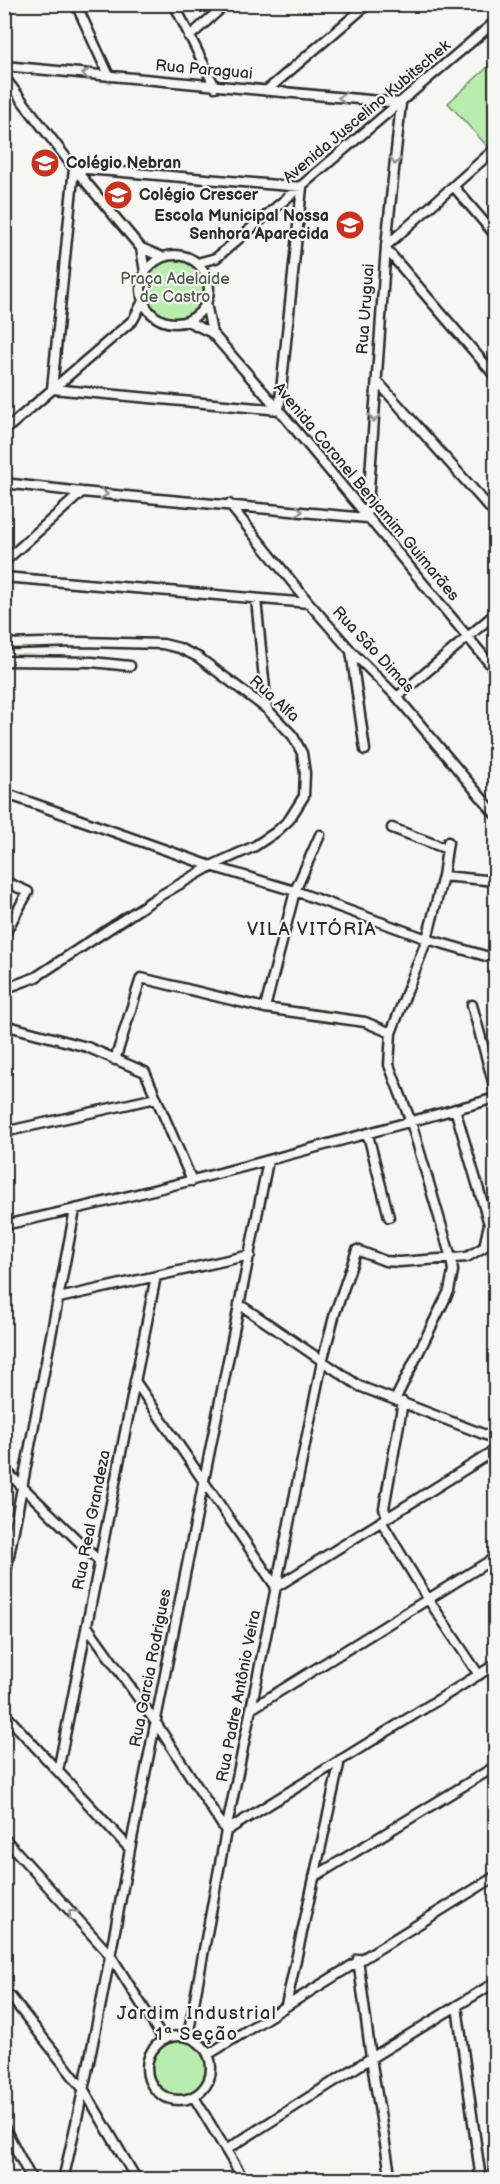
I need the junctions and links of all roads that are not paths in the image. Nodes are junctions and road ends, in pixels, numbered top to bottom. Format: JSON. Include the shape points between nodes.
{"nodes":[{"id":1,"x":76,"y":4,"type":"edge"},
{"id":2,"x":174,"y":4,"type":"edge"},
{"id":3,"x":226,"y":4,"type":"edge"},
{"id":4,"x":368,"y":4,"type":"edge"},
{"id":5,"x":495,"y":21,"type":"edge"},
{"id":6,"x":189,"y":37,"type":"junction"},
{"id":7,"x":4,"y":66,"type":"edge"},
{"id":8,"x":109,"y":76,"type":"junction"},
{"id":9,"x":4,"y":77,"type":"edge"},
{"id":10,"x":215,"y":87,"type":"junction"},
{"id":11,"x":267,"y":91,"type":"junction"},
{"id":12,"x":401,"y":103,"type":"junction"},
{"id":13,"x":495,"y":148,"type":"edge"},
{"id":14,"x":74,"y":168,"type":"junction"},
{"id":15,"x":302,"y":187,"type":"junction"},
{"id":16,"x":454,"y":187,"type":"junction"},
{"id":17,"x":495,"y":236,"type":"edge"},
{"id":18,"x":141,"y":248,"type":"junction"},
{"id":19,"x":386,"y":248,"type":"junction"},
{"id":20,"x":162,"y":257,"type":"junction"},
{"id":21,"x":216,"y":258,"type":"junction"},
{"id":22,"x":197,"y":262,"type":"junction"},
{"id":23,"x":146,"y":272,"type":"junction"},
{"id":24,"x":207,"y":275,"type":"junction"},
{"id":25,"x":143,"y":301,"type":"junction"},
{"id":26,"x":206,"y":303,"type":"junction"},
{"id":27,"x":153,"y":315,"type":"junction"},
{"id":28,"x":133,"y":320,"type":"junction"},
{"id":29,"x":187,"y":321,"type":"junction"},
{"id":30,"x":212,"y":333,"type":"junction"},
{"id":31,"x":495,"y":377,"type":"edge"},
{"id":32,"x":377,"y":381,"type":"junction"},
{"id":33,"x":52,"y":389,"type":"junction"},
{"id":34,"x":279,"y":411,"type":"junction"},
{"id":35,"x":4,"y":430,"type":"edge"},
{"id":36,"x":4,"y":483,"type":"edge"},
{"id":37,"x":82,"y":492,"type":"junction"},
{"id":38,"x":229,"y":504,"type":"junction"},
{"id":39,"x":495,"y":514,"type":"edge"},
{"id":40,"x":367,"y":518,"type":"junction"},
{"id":41,"x":4,"y":562,"type":"edge"},
{"id":42,"x":4,"y":577,"type":"edge"},
{"id":43,"x":256,"y":599,"type":"junction"},
{"id":44,"x":309,"y":603,"type":"junction"},
{"id":45,"x":495,"y":613,"type":"edge"},
{"id":46,"x":467,"y":637,"type":"junction"},
{"id":47,"x":4,"y":644,"type":"edge"},
{"id":48,"x":351,"y":651,"type":"junction"},
{"id":49,"x":4,"y":661,"type":"edge"},
{"id":50,"x":130,"y":666,"type":"dead end"},
{"id":51,"x":495,"y":671,"type":"edge"},
{"id":52,"x":397,"y":697,"type":"junction"},
{"id":53,"x":267,"y":709,"type":"junction"},
{"id":54,"x":365,"y":750,"type":"dead end"},
{"id":55,"x":4,"y":793,"type":"edge"},
{"id":56,"x":495,"y":816,"type":"edge"},
{"id":57,"x":392,"y":828,"type":"dead end"},
{"id":58,"x":320,"y":836,"type":"dead end"},
{"id":59,"x":211,"y":866,"type":"junction"},
{"id":60,"x":443,"y":876,"type":"junction"},
{"id":61,"x":4,"y":881,"type":"edge"},
{"id":62,"x":495,"y":881,"type":"edge"},
{"id":63,"x":295,"y":891,"type":"junction"},
{"id":64,"x":4,"y":935,"type":"edge"},
{"id":65,"x":427,"y":939,"type":"junction"},
{"id":66,"x":495,"y":959,"type":"edge"},
{"id":67,"x":4,"y":989,"type":"edge"},
{"id":68,"x":472,"y":1005,"type":"dead end"},
{"id":69,"x":265,"y":1008,"type":"junction"},
{"id":70,"x":4,"y":1025,"type":"edge"},
{"id":71,"x":391,"y":1034,"type":"junction"},
{"id":72,"x":115,"y":1060,"type":"junction"},
{"id":73,"x":495,"y":1093,"type":"edge"},
{"id":74,"x":156,"y":1098,"type":"junction"},
{"id":75,"x":495,"y":1098,"type":"edge"},
{"id":76,"x":456,"y":1109,"type":"junction"},
{"id":77,"x":411,"y":1122,"type":"junction"},
{"id":78,"x":4,"y":1131,"type":"edge"},
{"id":79,"x":368,"y":1135,"type":"junction"},
{"id":80,"x":268,"y":1161,"type":"junction"},
{"id":81,"x":192,"y":1181,"type":"junction"},
{"id":82,"x":75,"y":1210,"type":"junction"},
{"id":83,"x":389,"y":1217,"type":"dead end"},
{"id":84,"x":4,"y":1225,"type":"edge"},
{"id":85,"x":250,"y":1255,"type":"junction"},
{"id":86,"x":451,"y":1258,"type":"junction"},
{"id":87,"x":156,"y":1275,"type":"junction"},
{"id":88,"x":59,"y":1298,"type":"junction"},
{"id":89,"x":239,"y":1304,"type":"junction"},
{"id":90,"x":322,"y":1362,"type":"junction"},
{"id":91,"x":135,"y":1381,"type":"junction"},
{"id":92,"x":399,"y":1401,"type":"junction"},
{"id":93,"x":495,"y":1439,"type":"edge"},
{"id":94,"x":495,"y":1453,"type":"edge"},
{"id":95,"x":4,"y":1469,"type":"edge"},
{"id":96,"x":203,"y":1482,"type":"junction"},
{"id":97,"x":23,"y":1487,"type":"junction"},
{"id":98,"x":384,"y":1519,"type":"junction"},
{"id":99,"x":495,"y":1557,"type":"edge"},
{"id":100,"x":99,"y":1561,"type":"junction"},
{"id":101,"x":4,"y":1582,"type":"edge"},
{"id":102,"x":276,"y":1587,"type":"junction"},
{"id":103,"x":428,"y":1599,"type":"junction"},
{"id":104,"x":87,"y":1626,"type":"junction"},
{"id":105,"x":495,"y":1664,"type":"edge"},
{"id":106,"x":479,"y":1675,"type":"junction"},
{"id":107,"x":251,"y":1709,"type":"junction"},
{"id":108,"x":4,"y":1713,"type":"edge"},
{"id":109,"x":156,"y":1724,"type":"junction"},
{"id":110,"x":340,"y":1760,"type":"junction"},
{"id":111,"x":495,"y":1766,"type":"edge"},
{"id":112,"x":58,"y":1771,"type":"junction"},
{"id":113,"x":226,"y":1831,"type":"junction"},
{"id":114,"x":4,"y":1838,"type":"edge"},
{"id":115,"x":130,"y":1850,"type":"junction"},
{"id":116,"x":495,"y":1876,"type":"edge"},
{"id":117,"x":314,"y":1877,"type":"junction"},
{"id":118,"x":111,"y":1956,"type":"junction"},
{"id":119,"x":358,"y":1959,"type":"junction"},
{"id":120,"x":495,"y":1982,"type":"edge"},
{"id":121,"x":10,"y":1996,"type":"dead end"},
{"id":122,"x":286,"y":2005,"type":"junction"},
{"id":123,"x":457,"y":2006,"type":"junction"},
{"id":124,"x":188,"y":2036,"type":"junction"},
{"id":125,"x":163,"y":2039,"type":"junction"},
{"id":126,"x":209,"y":2054,"type":"junction"},
{"id":127,"x":371,"y":2058,"type":"junction"},
{"id":128,"x":84,"y":2090,"type":"junction"},
{"id":129,"x":194,"y":2097,"type":"junction"},
{"id":130,"x":4,"y":2127,"type":"edge"},
{"id":131,"x":226,"y":2150,"type":"junction"},
{"id":132,"x":32,"y":2180,"type":"edge"},
{"id":133,"x":63,"y":2180,"type":"edge"},
{"id":134,"x":137,"y":2180,"type":"edge"},
{"id":135,"x":244,"y":2180,"type":"edge"},
{"id":136,"x":391,"y":2180,"type":"edge"},
{"id":137,"x":481,"y":2180,"type":"edge"}],
"edges":[{"from":1,"to":8,"type":"street"},
{"from":2,"to":6,"type":"street"},
{"from":3,"to":6,"type":"street"},
{"from":4,"to":11,"type":"street"},
{"from":5,"to":12,"type":"street","name":"Avenida Juscelino Kubitschek"},
{"from":6,"to":10,"type":"street"},
{"from":8,"to":7,"type":"street","name":"Rua Paraguai","one_way":true},
{"from":8,"to":10,"type":"street","name":"Rua Paraguai"},
{"from":9,"to":14,"type":"street"},
{"from":10,"to":11,"type":"street","name":"Rua Paraguai"},
{"from":12,"to":11,"type":"street","name":"Rua Paraguai","one_way":true},
{"from":12,"to":15,"type":"street","name":"Avenida Juscelino Kubitschek"},
{"from":12,"to":19,"type":"street","name":"Rua Uruguai","one_way":true},
{"from":13,"to":16,"type":"street"},
{"from":14,"to":15,"type":"street"},
{"from":14,"to":18,"type":"street"},
{"from":14,"to":33,"type":"street"},
{"from":15,"to":21,"type":"street","name":"Avenida Juscelino Kubitschek"},
{"from":15,"to":34,"type":"street"},
{"from":16,"to":17,"type":"street"},
{"from":16,"to":19,"type":"street"},
{"from":18,"to":20,"type":"street"},
{"from":18,"to":23,"type":"street"},
{"from":19,"to":31,"type":"street"},
{"from":19,"to":32,"type":"street","name":"Rua Uruguai"},
{"from":20,"to":22,"type":"street","via":[[180,255]]},
{"from":20,"to":23,"type":"street"},
{"from":21,"to":22,"type":"street","name":"Avenida Juscelino Kubitschek"},
{"from":21,"to":24,"type":"street"},
{"from":22,"to":24,"type":"street"},
{"from":23,"to":25,"type":"street","via":[[141,291]]},
{"from":24,"to":26,"type":"street"},
{"from":25,"to":27,"type":"street"},
{"from":25,"to":28,"type":"street"},
{"from":26,"to":29,"type":"street"},
{"from":26,"to":30,"type":"street","name":"Avenida Coronel Benjamim Guimarães"},
{"from":27,"to":28,"type":"street"},
{"from":27,"to":29,"type":"street","via":[[170,323]]},
{"from":28,"to":33,"type":"street"},
{"from":29,"to":30,"type":"street","name":"Avenida Coronel Benjamim Guimarães"},
{"from":30,"to":34,"type":"street","name":"Avenida Coronel Benjamim Guimarães"},
{"from":32,"to":39,"type":"street"},
{"from":32,"to":40,"type":"street","name":"Rua Uruguai","one_way":true},
{"from":33,"to":34,"type":"street"},
{"from":33,"to":35,"type":"street"},
{"from":34,"to":40,"type":"street","name":"Avenida Coronel Benjamim Guimarães"},
{"from":36,"to":37,"type":"street"},
{"from":37,"to":38,"type":"street","one_way":true},
{"from":37,"to":41,"type":"street"},
{"from":38,"to":40,"type":"street","one_way":true},
{"from":38,"to":44,"type":"street","name":"Rua São Dimas"},
{"from":40,"to":46,"type":"street","name":"Avenida Coronel Benjamim Guimarães"},
{"from":42,"to":43,"type":"street"},
{"from":43,"to":44,"type":"street"},
{"from":43,"to":53,"type":"street"},
{"from":44,"to":48,"type":"street","name":"Rua São Dimas"},
{"from":45,"to":46,"type":"street"},
{"from":46,"to":51,"type":"street","name":"Avenida Coronel Benjamim Guimarães"},
{"from":46,"to":52,"type":"street"},
{"from":47,"to":53,"type":"street","name":"Rua Alfa","via":[[163,644],[198,657]]},
{"from":48,"to":52,"type":"street","name":"Rua São Dimas"},
{"from":48,"to":54,"type":"street"},
{"from":49,"to":50,"type":"street"},
{"from":52,"to":56,"type":"street","name":"Rua São Dimas"},
{"from":53,"to":59,"type":"street","name":"Rua Alfa","via":[[293,736],[302,753],[304,796],[276,832]]},
{"from":55,"to":59,"type":"street"},
{"from":57,"to":60,"type":"street","via":[[447,846]]},
{"from":58,"to":63,"type":"street"},
{"from":59,"to":63,"type":"street"},
{"from":59,"to":67,"type":"street","name":"Rua Alfa","via":[[36,976]]},
{"from":60,"to":62,"type":"street"},
{"from":60,"to":65,"type":"street"},
{"from":61,"to":64,"type":"street","via":[[27,892]]},
{"from":63,"to":65,"type":"street"},
{"from":63,"to":69,"type":"street"},
{"from":65,"to":66,"type":"street"},
{"from":65,"to":71,"type":"street"},
{"from":68,"to":73,"type":"street"},
{"from":69,"to":71,"type":"street","via":[[365,1022]]},
{"from":69,"to":72,"type":"street","via":[[141,978]]},
{"from":70,"to":72,"type":"street","via":[[66,1040]]},
{"from":71,"to":77,"type":"street","via":[[389,1065]]},
{"from":72,"to":74,"type":"street","via":[[145,1072]]},
{"from":74,"to":78,"type":"street"},
{"from":74,"to":81,"type":"street"},
{"from":75,"to":76,"type":"street"},
{"from":76,"to":77,"type":"street"},
{"from":76,"to":86,"type":"street","via":[[489,1234],[484,1247],[467,1257]]},
{"from":77,"to":79,"type":"street"},
{"from":77,"to":86,"type":"street"},
{"from":79,"to":80,"type":"street"},
{"from":79,"to":83,"type":"street"},
{"from":80,"to":81,"type":"street"},
{"from":80,"to":85,"type":"street","name":"Rua Garcia Rodrigues"},
{"from":81,"to":82,"type":"street"},
{"from":82,"to":84,"type":"street"},
{"from":82,"to":88,"type":"street"},
{"from":85,"to":87,"type":"street"},
{"from":85,"to":89,"type":"street","name":"Rua Garcia Rodrigues"},
{"from":86,"to":90,"type":"street","name":"Rua Padre Antônio Veira","via":[[385,1261],[357,1250]]},
{"from":86,"to":92,"type":"street","via":[[449,1291]]},
{"from":87,"to":88,"type":"street"},
{"from":87,"to":91,"type":"street","name":"Rua Real Grandeza"},
{"from":88,"to":97,"type":"street"},
{"from":89,"to":90,"type":"street"},
{"from":89,"to":96,"type":"street","name":"Rua Garcia Rodrigues"},
{"from":90,"to":92,"type":"street","via":[[359,1386]]},
{"from":90,"to":102,"type":"street","name":"Rua Padre Antônio Veira"},
{"from":91,"to":96,"type":"street"},
{"from":91,"to":100,"type":"street","name":"Rua Real Grandeza"},
{"from":92,"to":93,"type":"street"},
{"from":92,"to":98,"type":"street"},
{"from":94,"to":98,"type":"street"},
{"from":95,"to":97,"type":"street"},
{"from":96,"to":102,"type":"street"},
{"from":96,"to":109,"type":"street","name":"Rua Garcia Rodrigues"},
{"from":97,"to":100,"type":"street"},
{"from":97,"to":101,"type":"street"},
{"from":98,"to":102,"type":"street"},
{"from":98,"to":103,"type":"street"},
{"from":99,"to":103,"type":"street"},
{"from":100,"to":104,"type":"street","name":"Rua Real Grandeza"},
{"from":102,"to":107,"type":"street","name":"Rua Padre Antônio Veira"},
{"from":103,"to":106,"type":"street"},
{"from":103,"to":107,"type":"street"},
{"from":104,"to":109,"type":"street"},
{"from":104,"to":112,"type":"street","name":"Rua Real Grandeza"},
{"from":105,"to":106,"type":"street"},
{"from":106,"to":110,"type":"street"},
{"from":107,"to":113,"type":"street","name":"Rua Padre Antônio Veira"},
{"from":108,"to":112,"type":"street"},
{"from":109,"to":113,"type":"street"},
{"from":109,"to":115,"type":"street","name":"Rua Garcia Rodrigues"},
{"from":110,"to":113,"type":"street"},
{"from":110,"to":117,"type":"street"},
{"from":111,"to":117,"type":"street"},
{"from":112,"to":115,"type":"street"},
{"from":113,"to":124,"type":"street","name":"Rua Padre Antônio Veira"},
{"from":118,"to":114,"type":"street","one_way":true},
{"from":115,"to":118,"type":"street","name":"Rua Garcia Rodrigues"},
{"from":116,"to":119,"type":"street"},
{"from":117,"to":122,"type":"street"},
{"from":118,"to":125,"type":"street"},
{"from":118,"to":128,"type":"street","name":"Rua Garcia Rodrigues"},
{"from":119,"to":122,"type":"street"},
{"from":119,"to":127,"type":"street"},
{"from":120,"to":123,"type":"street"},
{"from":121,"to":128,"type":"street"},
{"from":122,"to":126,"type":"street"},
{"from":123,"to":127,"type":"street"},
{"from":123,"to":137,"type":"street"},
{"from":124,"to":125,"type":"street"},
{"from":124,"to":126,"type":"street"},
{"from":125,"to":129,"type":"street","via":[[147,2060],[149,2081],[163,2097]]},
{"from":126,"to":129,"type":"street","via":[[209,2081]]},
{"from":127,"to":131,"type":"street"},
{"from":127,"to":136,"type":"street"},
{"from":128,"to":133,"type":"street","name":"Rua Garcia Rodrigues"},
{"from":128,"to":134,"type":"street"},
{"from":129,"to":131,"type":"street"},
{"from":130,"to":132,"type":"street"},
{"from":131,"to":135,"type":"street"}]}
